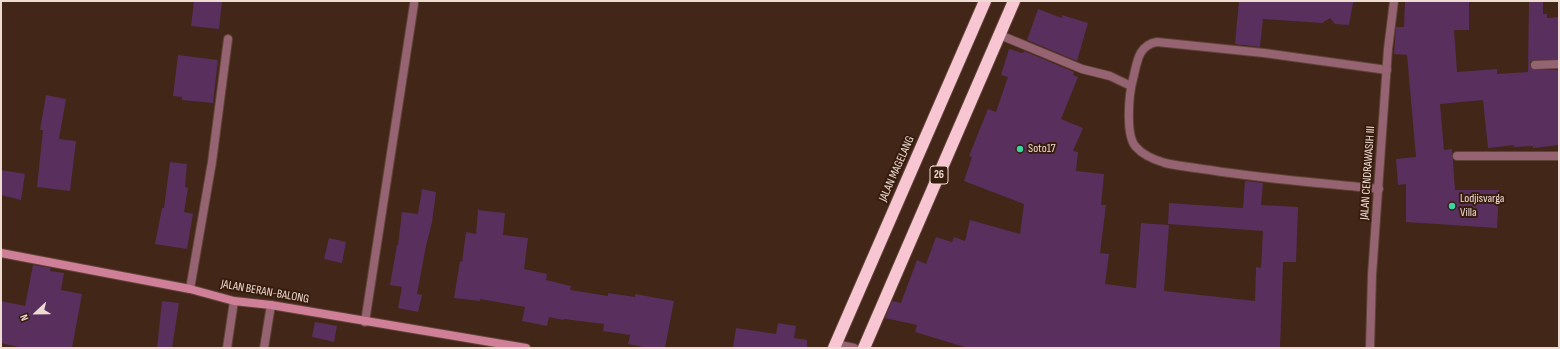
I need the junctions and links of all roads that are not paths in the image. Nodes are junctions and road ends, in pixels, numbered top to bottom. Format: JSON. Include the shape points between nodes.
{"nodes":[{"id":1,"x":985,"y":1,"type":"edge"},
{"id":2,"x":1014,"y":1,"type":"edge"},
{"id":3,"x":1394,"y":1,"type":"edge"},
{"id":4,"x":414,"y":4,"type":"dead end"},
{"id":5,"x":1000,"y":35,"type":"junction"},
{"id":6,"x":228,"y":39,"type":"dead end"},
{"id":7,"x":1535,"y":64,"type":"dead end"},
{"id":8,"x":1559,"y":64,"type":"edge"},
{"id":9,"x":1387,"y":70,"type":"junction"},
{"id":10,"x":1131,"y":86,"type":"junction"},
{"id":11,"x":1457,"y":156,"type":"dead end"},
{"id":12,"x":1559,"y":156,"type":"edge"},
{"id":13,"x":1378,"y":189,"type":"junction"},
{"id":14,"x":1,"y":253,"type":"edge"},
{"id":15,"x":190,"y":289,"type":"junction"},
{"id":16,"x":234,"y":301,"type":"junction"},
{"id":17,"x":271,"y":305,"type":"junction"},
{"id":18,"x":365,"y":322,"type":"junction"},
{"id":19,"x":834,"y":346,"type":"edge"},
{"id":20,"x":227,"y":348,"type":"edge"},
{"id":21,"x":264,"y":348,"type":"edge"},
{"id":22,"x":526,"y":348,"type":"edge"},
{"id":23,"x":854,"y":348,"type":"edge"},
{"id":24,"x":864,"y":348,"type":"edge"},
{"id":25,"x":1370,"y":348,"type":"edge"}],
"edges":[{"from":1,"to":19,"type":"highway","name":"JALAN MAGELANG","number":"26"},
{"from":2,"to":5,"type":"highway","number":"26"},
{"from":3,"to":9,"type":"street","name":"JALAN CENDRAWASIH III"},
{"from":4,"to":18,"type":"street"},
{"from":5,"to":10,"type":"street"},
{"from":5,"to":24,"type":"highway","number":"26"},
{"from":6,"to":15,"type":"street","via":[[212,162]]},
{"from":7,"to":8,"type":"street"},
{"from":9,"to":10,"type":"street","via":[[1264,53],[1157,42],[1151,43],[1140,52]]},
{"from":9,"to":13,"type":"street","name":"JALAN CENDRAWASIH III"},
{"from":10,"to":13,"type":"street","via":[[1129,126],[1134,146],[1164,163],[1234,174]]},
{"from":11,"to":12,"type":"street"},
{"from":13,"to":25,"type":"street","name":"JALAN CENDRAWASIH III"},
{"from":14,"to":15,"type":"main road","name":"JALAN BERAN-BALONG"},
{"from":15,"to":16,"type":"main road","name":"JALAN BERAN-BALONG"},
{"from":16,"to":17,"type":"main road","name":"JALAN BERAN-BALONG"},
{"from":16,"to":20,"type":"street"},
{"from":17,"to":18,"type":"main road","name":"JALAN BERAN-BALONG"},
{"from":17,"to":21,"type":"street"},
{"from":18,"to":22,"type":"main road","name":"JALAN BERAN-BALONG"},
{"from":19,"to":23,"type":"street"}]}
